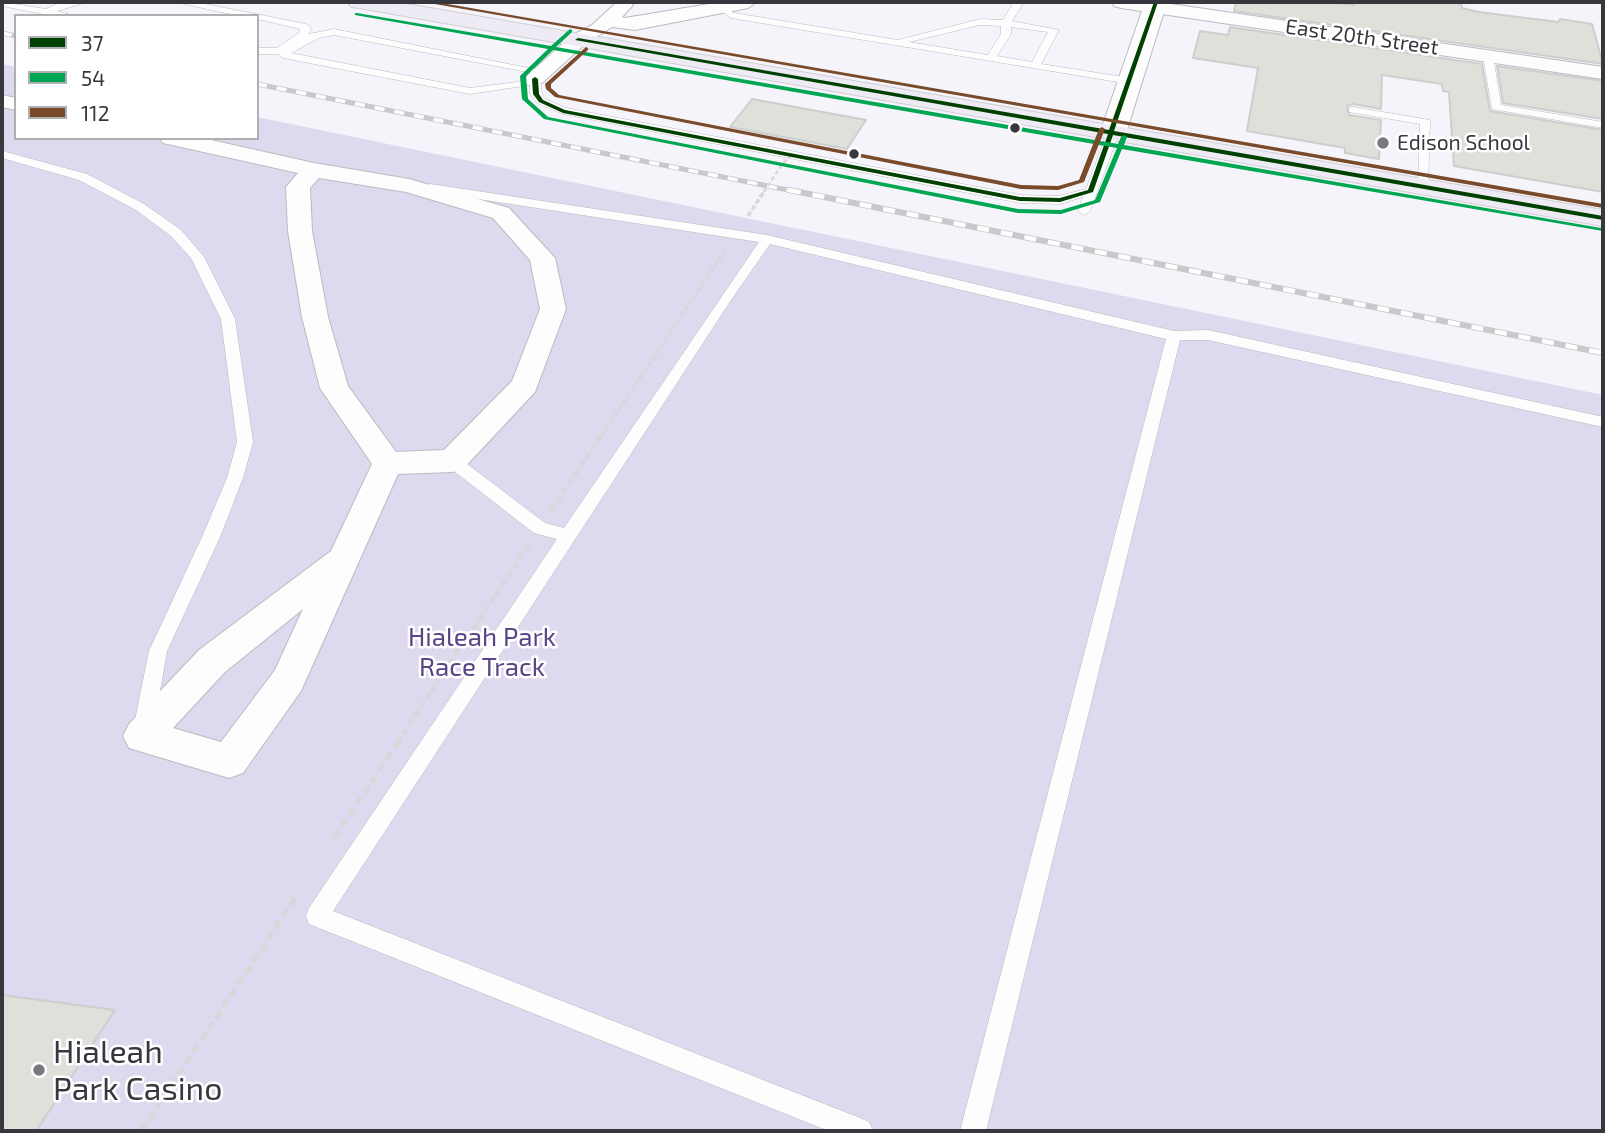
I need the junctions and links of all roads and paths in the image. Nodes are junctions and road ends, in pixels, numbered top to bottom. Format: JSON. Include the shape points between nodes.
{"nodes":[{"id":1,"x":82,"y":2,"type":"edge"},
{"id":2,"x":180,"y":2,"type":"edge"},
{"id":3,"x":359,"y":2,"type":"edge"},
{"id":4,"x":628,"y":2,"type":"edge"},
{"id":5,"x":748,"y":2,"type":"edge"},
{"id":6,"x":1019,"y":2,"type":"edge"},
{"id":7,"x":1121,"y":2,"type":"edge"},
{"id":8,"x":2,"y":3,"type":"edge"},
{"id":9,"x":60,"y":3,"type":"edge"},
{"id":10,"x":1156,"y":4,"type":"edge"},
{"id":11,"x":721,"y":7,"type":"junction"},
{"id":12,"x":609,"y":10,"type":"edge"},
{"id":13,"x":48,"y":12,"type":"junction"},
{"id":14,"x":59,"y":14,"type":"edge"},
{"id":15,"x":246,"y":14,"type":"edge"},
{"id":16,"x":259,"y":16,"type":"edge"},
{"id":17,"x":1006,"y":23,"type":"junction"},
{"id":18,"x":578,"y":40,"type":"junction"},
{"id":19,"x":896,"y":42,"type":"junction"},
{"id":20,"x":259,"y":51,"type":"edge"},
{"id":21,"x":1488,"y":56,"type":"junction"},
{"id":22,"x":991,"y":58,"type":"junction"},
{"id":23,"x":1035,"y":66,"type":"junction"},
{"id":24,"x":1603,"y":73,"type":"edge"},
{"id":25,"x":539,"y":75,"type":"junction"},
{"id":26,"x":1130,"y":81,"type":"junction"},
{"id":27,"x":1353,"y":110,"type":"dead end"},
{"id":28,"x":1603,"y":125,"type":"edge"},
{"id":29,"x":1113,"y":133,"type":"junction"},
{"id":30,"x":180,"y":140,"type":"edge"},
{"id":31,"x":2,"y":154,"type":"edge"},
{"id":32,"x":792,"y":155,"type":"junction"},
{"id":33,"x":314,"y":170,"type":"junction"},
{"id":34,"x":409,"y":186,"type":"junction"},
{"id":35,"x":1424,"y":187,"type":"junction"},
{"id":36,"x":1091,"y":191,"type":"junction"},
{"id":37,"x":1084,"y":211,"type":"dead end"},
{"id":38,"x":1603,"y":218,"type":"edge"},
{"id":39,"x":737,"y":233,"type":"junction"},
{"id":40,"x":767,"y":239,"type":"junction"},
{"id":41,"x":1174,"y":336,"type":"junction"},
{"id":42,"x":1603,"y":422,"type":"edge"},
{"id":43,"x":452,"y":461,"type":"junction"},
{"id":44,"x":388,"y":463,"type":"junction"},
{"id":45,"x":540,"y":528,"type":"junction"},
{"id":46,"x":570,"y":536,"type":"junction"},
{"id":47,"x":342,"y":559,"type":"junction"},
{"id":48,"x":142,"y":736,"type":"junction"},
{"id":49,"x":332,"y":841,"type":"dead end"},
{"id":50,"x":302,"y":887,"type":"dead end"},
{"id":51,"x":141,"y":1131,"type":"edge"},
{"id":52,"x":860,"y":1131,"type":"edge"},
{"id":53,"x":973,"y":1131,"type":"edge"}],
"edges":[{"from":1,"to":9,"type":"lane"},
{"from":2,"to":15,"type":"lane"},
{"from":3,"to":18,"type":"main road"},
{"from":4,"to":12,"type":"street"},
{"from":5,"to":11,"type":"street"},
{"from":6,"to":17,"type":"lane"},
{"from":7,"to":10,"type":"street","name":"East 20th Street"},
{"from":8,"to":13,"type":"lane"},
{"from":9,"to":13,"type":"lane"},
{"from":10,"to":21,"type":"street","name":"East 20th Street"},
{"from":10,"to":26,"type":"street"},
{"from":11,"to":12,"type":"street","via":[[635,24],[622,24]]},
{"from":11,"to":19,"type":"lane","via":[[731,15]]},
{"from":12,"to":18,"type":"street","via":[[599,29]]},
{"from":13,"to":14,"type":"lane"},
{"from":16,"to":20,"type":"lane","via":[[306,27],[304,34],[279,51]]},
{"from":17,"to":19,"type":"lane","via":[[980,22]]},
{"from":17,"to":22,"type":"lane","via":[[1006,34]]},
{"from":17,"to":23,"type":"lane","via":[[1054,30]]},
{"from":18,"to":25,"type":"street"},
{"from":18,"to":29,"type":"main road"},
{"from":19,"to":22,"type":"lane"},
{"from":21,"to":24,"type":"street","name":"East 20th Street"},
{"from":21,"to":28,"type":"lane","via":[[1496,107]]},
{"from":22,"to":23,"type":"lane"},
{"from":23,"to":26,"type":"lane"},
{"from":25,"to":25,"type":"lane","via":[[334,32],[316,34],[283,54],[470,91],[519,85]]},
{"from":25,"to":32,"type":"lane","via":[[536,94],[563,111]]},
{"from":26,"to":29,"type":"street"},
{"from":27,"to":35,"type":"lane","via":[[1426,122]]},
{"from":29,"to":35,"type":"main road"},
{"from":29,"to":36,"type":"lane"},
{"from":30,"to":33,"type":"street"},
{"from":31,"to":48,"type":"lane","via":[[83,177],[176,233],[197,257],[228,319],[245,442],[211,537],[158,652]]},
{"from":32,"to":36,"type":"lane","via":[[1039,201]]},
{"from":32,"to":39,"type":"path","bridge":true},
{"from":33,"to":34,"type":"street"},
{"from":33,"to":44,"type":"street","via":[[298,187],[300,231],[315,317],[334,388]]},
{"from":34,"to":39,"type":"lane"},
{"from":34,"to":43,"type":"street","via":[[501,213],[542,258],[553,309],[525,385]]},
{"from":35,"to":38,"type":"main road"},
{"from":36,"to":37,"type":"lane"},
{"from":39,"to":40,"type":"lane"},
{"from":39,"to":45,"type":"path"},
{"from":40,"to":41,"type":"lane"},
{"from":40,"to":46,"type":"lane"},
{"from":41,"to":42,"type":"lane","via":[[1208,335]]},
{"from":41,"to":53,"type":"lane"},
{"from":43,"to":44,"type":"street"},
{"from":43,"to":45,"type":"lane"},
{"from":44,"to":47,"type":"street"},
{"from":45,"to":46,"type":"lane"},
{"from":45,"to":49,"type":"path"},
{"from":46,"to":52,"type":"lane","via":[[317,916]]},
{"from":47,"to":48,"type":"street","via":[[212,661]]},
{"from":47,"to":48,"type":"street","via":[[288,680],[229,761]]},
{"from":50,"to":51,"type":"path"}]}
